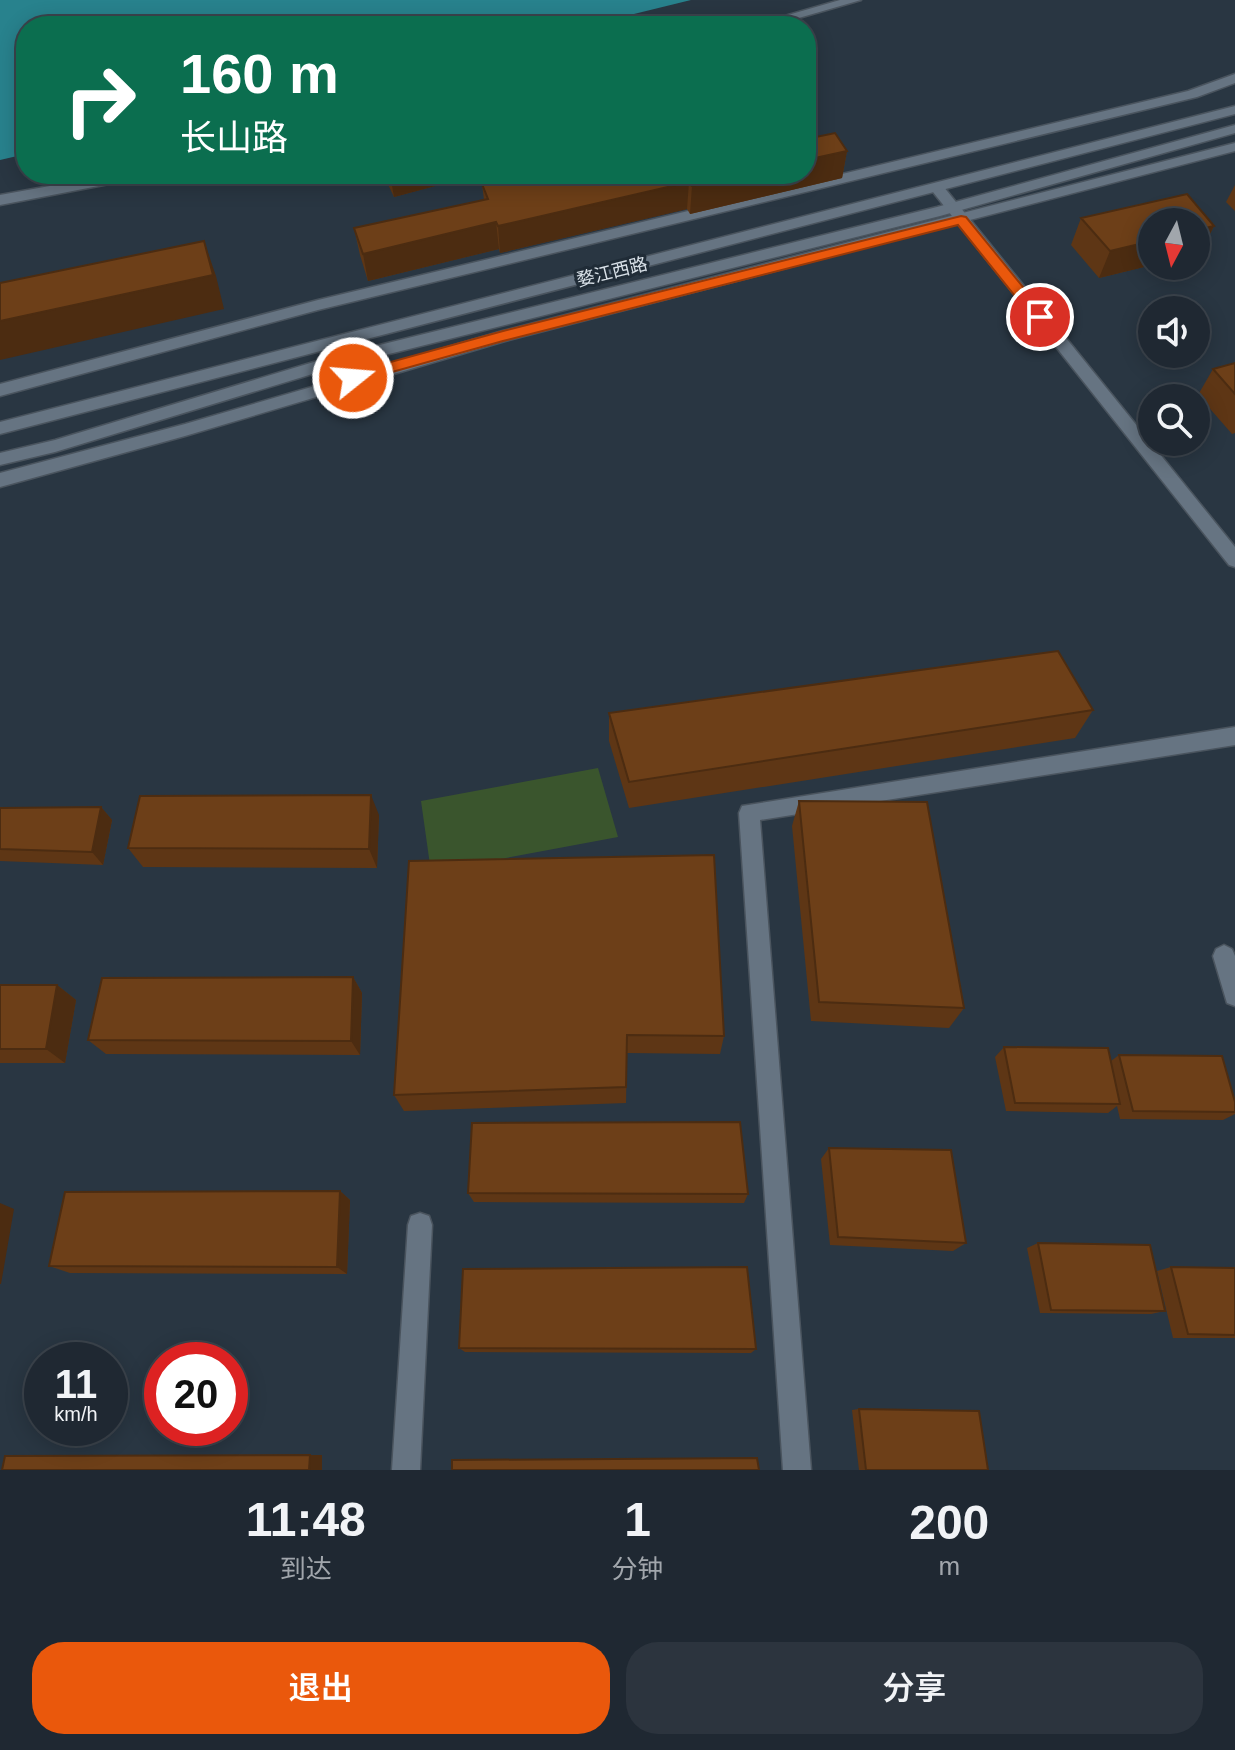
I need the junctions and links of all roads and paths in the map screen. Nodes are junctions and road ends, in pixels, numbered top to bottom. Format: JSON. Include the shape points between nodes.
{"nodes":[{"id":1,"x":855,"y":0,"type":"edge"},
{"id":2,"x":794,"y":16,"type":"edge"},
{"id":3,"x":1235,"y":78,"type":"edge"},
{"id":4,"x":1235,"y":110,"type":"edge"},
{"id":5,"x":1235,"y":129,"type":"edge"},
{"id":6,"x":1235,"y":147,"type":"edge"},
{"id":7,"x":86,"y":184,"type":"edge"},
{"id":8,"x":938,"y":189,"type":"junction"},
{"id":9,"x":0,"y":200,"type":"edge"},
{"id":10,"x":956,"y":214,"type":"junction"},
{"id":11,"x":0,"y":390,"type":"edge"},
{"id":12,"x":0,"y":428,"type":"edge"},
{"id":13,"x":0,"y":459,"type":"edge"},
{"id":14,"x":0,"y":480,"type":"edge"},
{"id":15,"x":1235,"y":560,"type":"edge"},
{"id":16,"x":1235,"y":736,"type":"edge"},
{"id":17,"x":1224,"y":956,"type":"dead end"},
{"id":18,"x":1235,"y":995,"type":"edge"},
{"id":19,"x":420,"y":1225,"type":"dead end"},
{"id":20,"x":406,"y":1470,"type":"edge"},
{"id":21,"x":797,"y":1470,"type":"edge"}],
"edges":[{"from":1,"to":2,"type":"main road"},
{"from":3,"to":11,"type":"main road","via":[[1192,94],[318,305]]},
{"from":4,"to":8,"type":"main road","name":"婺江西路"},
{"from":5,"to":10,"type":"main road","name":"婺江西路"},
{"from":6,"to":10,"type":"main road"},
{"from":7,"to":9,"type":"main road"},
{"from":8,"to":10,"type":"main road"},
{"from":8,"to":12,"type":"main road","name":"婺江西路"},
{"from":10,"to":13,"type":"main road","name":"婺江西路","via":[[327,364]]},
{"from":10,"to":14,"type":"main road"},
{"from":10,"to":15,"type":"main road"},
{"from":16,"to":21,"type":"main road","via":[[749,813]]},
{"from":17,"to":18,"type":"main road"},
{"from":19,"to":20,"type":"main road"}]}
